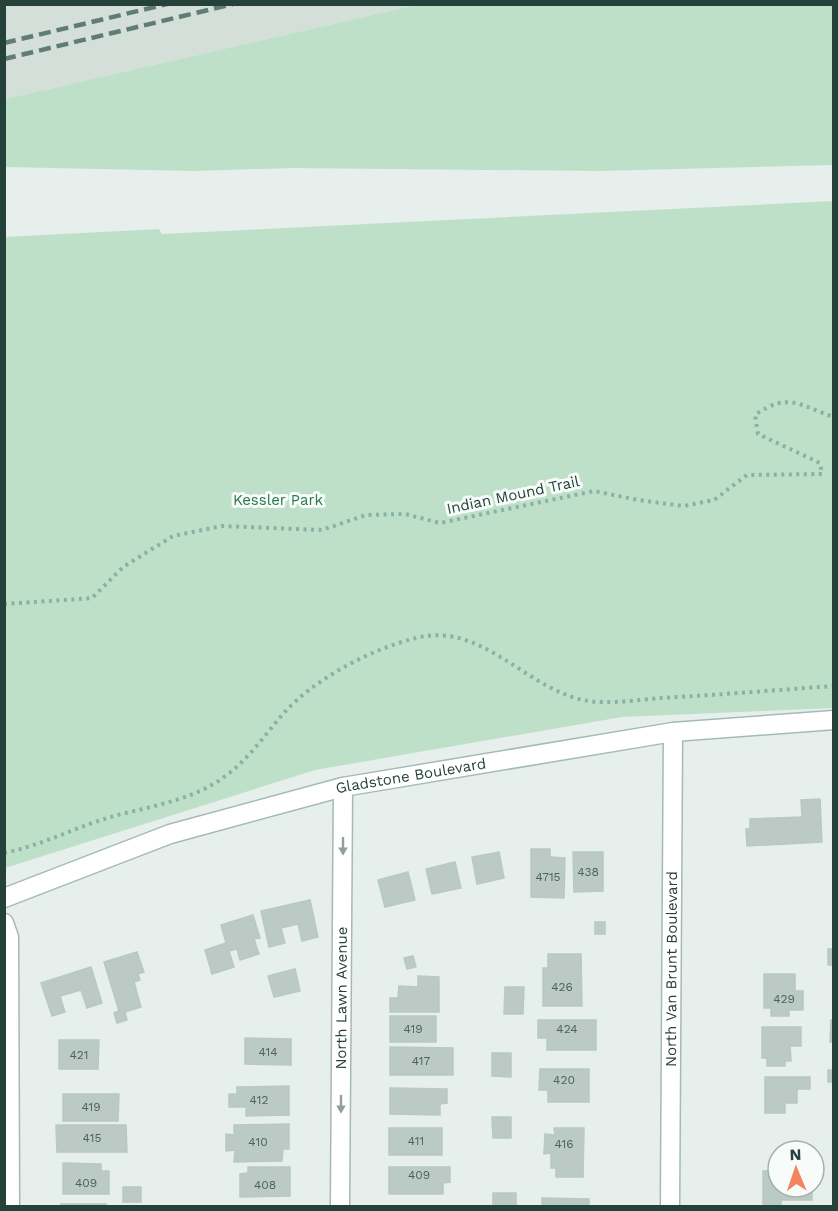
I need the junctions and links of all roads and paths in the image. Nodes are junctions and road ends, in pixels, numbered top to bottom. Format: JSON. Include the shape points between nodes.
{"nodes":[{"id":1,"x":834,"y":417,"type":"edge"},
{"id":2,"x":4,"y":604,"type":"edge"},
{"id":3,"x":834,"y":686,"type":"edge"},
{"id":4,"x":834,"y":720,"type":"edge"},
{"id":5,"x":673,"y":732,"type":"junction"},
{"id":6,"x":343,"y":788,"type":"junction"},
{"id":7,"x":4,"y":853,"type":"edge"},
{"id":8,"x":4,"y":898,"type":"edge"},
{"id":9,"x":4,"y":923,"type":"edge"},
{"id":10,"x":10,"y":1206,"type":"edge"},
{"id":11,"x":340,"y":1206,"type":"edge"},
{"id":12,"x":670,"y":1206,"type":"edge"}],
"edges":[{"from":1,"to":2,"type":"path","name":"Indian Mound Trail","via":[[803,404],[774,402],[756,415],[758,434],[820,463],[822,474],[747,476],[714,500],[684,506],[594,491],[440,523],[405,514],[366,515],[322,530],[222,526],[173,536],[123,567],[93,598]]},
{"from":3,"to":7,"type":"path","via":[[586,700],[549,688],[464,639],[418,637],[329,675],[309,688],[239,766],[222,779],[174,800]]},
{"from":4,"to":5,"type":"street","name":"Gladstone Boulevard"},
{"from":5,"to":6,"type":"street","name":"Gladstone Boulevard"},
{"from":5,"to":12,"type":"street","name":"North Van Brunt Boulevard"},
{"from":6,"to":8,"type":"street","name":"Gladstone Boulevard","via":[[170,834]]},
{"from":6,"to":11,"type":"street","name":"North Lawn Avenue","one_way":true},
{"from":9,"to":10,"type":"street","via":[[9,937]]}]}
